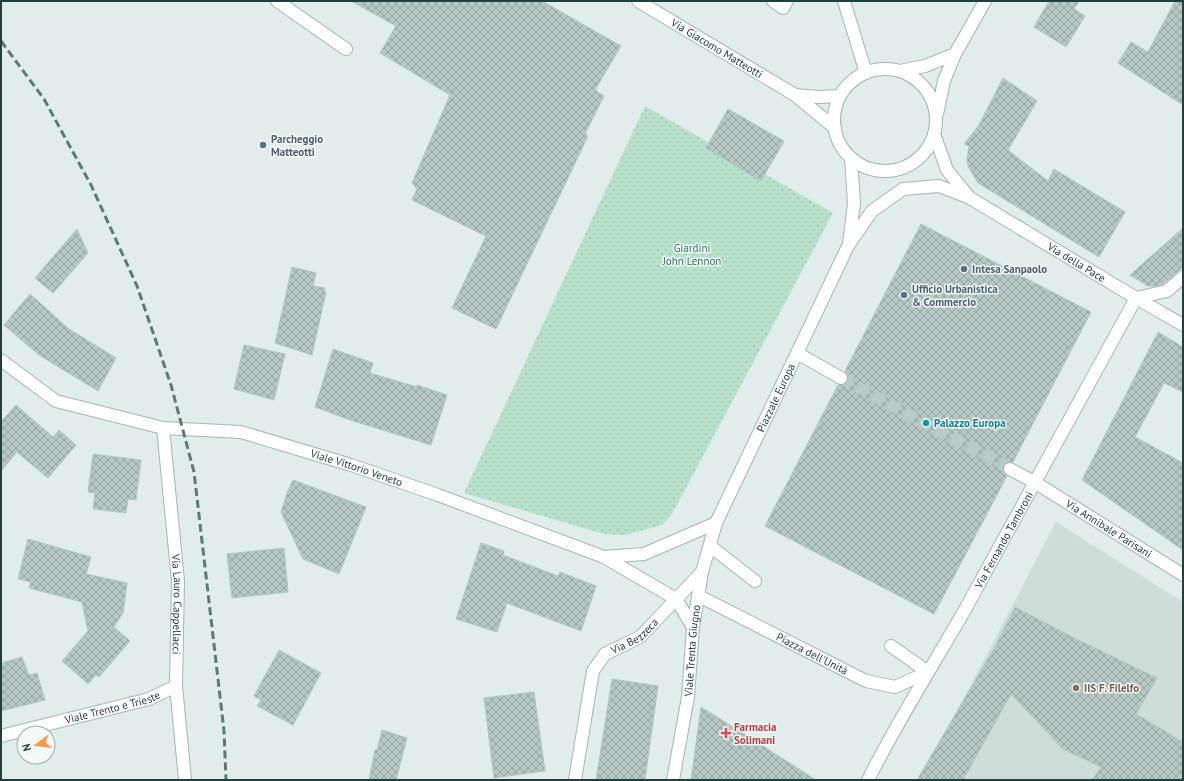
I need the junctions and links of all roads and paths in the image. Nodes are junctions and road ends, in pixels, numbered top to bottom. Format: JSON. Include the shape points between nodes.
{"nodes":[{"id":1,"x":277,"y":1,"type":"edge"},
{"id":2,"x":638,"y":1,"type":"edge"},
{"id":3,"x":773,"y":1,"type":"edge"},
{"id":4,"x":787,"y":1,"type":"edge"},
{"id":5,"x":844,"y":1,"type":"edge"},
{"id":6,"x":985,"y":1,"type":"edge"},
{"id":7,"x":346,"y":49,"type":"dead end"},
{"id":8,"x":955,"y":54,"type":"junction"},
{"id":9,"x":900,"y":71,"type":"junction"},
{"id":10,"x":866,"y":73,"type":"junction"},
{"id":11,"x":795,"y":95,"type":"junction"},
{"id":12,"x":840,"y":96,"type":"junction"},
{"id":13,"x":936,"y":118,"type":"junction"},
{"id":14,"x":835,"y":128,"type":"junction"},
{"id":15,"x":934,"y":134,"type":"junction"},
{"id":16,"x":851,"y":158,"type":"junction"},
{"id":17,"x":970,"y":198,"type":"junction"},
{"id":18,"x":849,"y":244,"type":"junction"},
{"id":19,"x":1183,"y":276,"type":"edge"},
{"id":20,"x":1136,"y":298,"type":"junction"},
{"id":21,"x":1183,"y":325,"type":"edge"},
{"id":22,"x":797,"y":353,"type":"junction"},
{"id":23,"x":1,"y":360,"type":"edge"},
{"id":24,"x":841,"y":378,"type":"tunnel mouth"},
{"id":25,"x":162,"y":428,"type":"junction"},
{"id":26,"x":1010,"y":469,"type":"tunnel mouth"},
{"id":27,"x":1036,"y":483,"type":"junction"},
{"id":28,"x":716,"y":523,"type":"junction"},
{"id":29,"x":710,"y":546,"type":"junction"},
{"id":30,"x":604,"y":557,"type":"junction"},
{"id":31,"x":702,"y":572,"type":"junction"},
{"id":32,"x":1183,"y":575,"type":"edge"},
{"id":33,"x":755,"y":581,"type":"dead end"},
{"id":34,"x":699,"y":596,"type":"junction"},
{"id":35,"x":676,"y":599,"type":"junction"},
{"id":36,"x":693,"y":627,"type":"junction"},
{"id":37,"x":891,"y":646,"type":"dead end"},
{"id":38,"x":928,"y":672,"type":"junction"},
{"id":39,"x":176,"y":686,"type":"junction"},
{"id":40,"x":1,"y":736,"type":"edge"},
{"id":41,"x":185,"y":780,"type":"edge"},
{"id":42,"x":575,"y":780,"type":"edge"},
{"id":43,"x":673,"y":780,"type":"edge"},
{"id":44,"x":868,"y":780,"type":"edge"}],
"edges":[{"from":1,"to":7,"type":"street"},
{"from":2,"to":11,"type":"street","name":"Via Giacomo Matteotti"},
{"from":3,"to":4,"type":"street","via":[[783,8]]},
{"from":5,"to":10,"type":"street"},
{"from":6,"to":8,"type":"street"},
{"from":8,"to":9,"type":"street","via":[[925,66]]},
{"from":8,"to":13,"type":"street","via":[[944,81]]},
{"from":9,"to":10,"type":"street","via":[[888,69]]},
{"from":9,"to":13,"type":"street","via":[[914,78],[925,88],[933,102]]},
{"from":10,"to":12,"type":"street","via":[[849,84]]},
{"from":11,"to":12,"type":"street","name":"Via Giacomo Matteotti","via":[[819,98]]},
{"from":11,"to":14,"type":"street","name":"Via Giacomo Matteotti"},
{"from":12,"to":14,"type":"street","via":[[835,111]]},
{"from":13,"to":15,"type":"street"},
{"from":14,"to":16,"type":"street","via":[[840,144]]},
{"from":15,"to":16,"type":"street","via":[[927,149],[915,161],[899,169],[882,171],[866,167]]},
{"from":15,"to":17,"type":"street","name":"Via della Pace","via":[[947,170]]},
{"from":16,"to":18,"type":"street","name":"Piazzale Europa","via":[[854,203]]},
{"from":17,"to":18,"type":"street","name":"Via della Pace","via":[[939,186],[903,189],[872,210]]},
{"from":17,"to":20,"type":"street","name":"Via della Pace"},
{"from":18,"to":22,"type":"street","name":"Piazzale Europa"},
{"from":19,"to":20,"type":"street","via":[[1167,291]]},
{"from":20,"to":21,"type":"street","name":"Via della Pace"},
{"from":20,"to":27,"type":"street","name":"Via Fernando Tambroni"},
{"from":22,"to":24,"type":"street"},
{"from":22,"to":28,"type":"street","name":"Piazzale Europa"},
{"from":23,"to":25,"type":"street","name":"Viale Vittorio Veneto","via":[[56,402]]},
{"from":25,"to":30,"type":"street","name":"Viale Vittorio Veneto","via":[[241,432],[351,465]]},
{"from":25,"to":39,"type":"street","name":"Via Lauro Cappellacci","via":[[178,581]]},
{"from":26,"to":27,"type":"street","name":"Via Annibale Parisani"},
{"from":27,"to":32,"type":"street","name":"Via Annibale Parisani"},
{"from":27,"to":38,"type":"street","name":"Via Fernando Tambroni"},
{"from":28,"to":29,"type":"street","name":"Viale Trenta Giugno"},
{"from":28,"to":30,"type":"street","via":[[644,554]]},
{"from":29,"to":31,"type":"street","name":"Viale Trenta Giugno"},
{"from":29,"to":33,"type":"street"},
{"from":30,"to":35,"type":"street","name":"Viale Vittorio Veneto"},
{"from":31,"to":34,"type":"street","name":"Viale Trenta Giugno"},
{"from":31,"to":35,"type":"street","name":"Via Bezzeca"},
{"from":34,"to":36,"type":"street","name":"Viale Trenta Giugno"},
{"from":34,"to":38,"type":"street","name":"Piazza dell'Unità","via":[[866,681],[895,687]]},
{"from":35,"to":36,"type":"street","name":"Viale Vittorio Veneto"},
{"from":35,"to":42,"type":"street","name":"Via Bezzeca","via":[[640,637],[604,654],[593,671]]},
{"from":36,"to":43,"type":"street","name":"Viale Trenta Giugno","via":[[688,697]]},
{"from":37,"to":38,"type":"street"},
{"from":38,"to":44,"type":"street","name":"Via Fernando Tambroni"},
{"from":39,"to":40,"type":"street","name":"Viale Trento e Trieste","via":[[149,699]]},
{"from":39,"to":41,"type":"street","name":"Via Lauro Cappellacci"}]}
